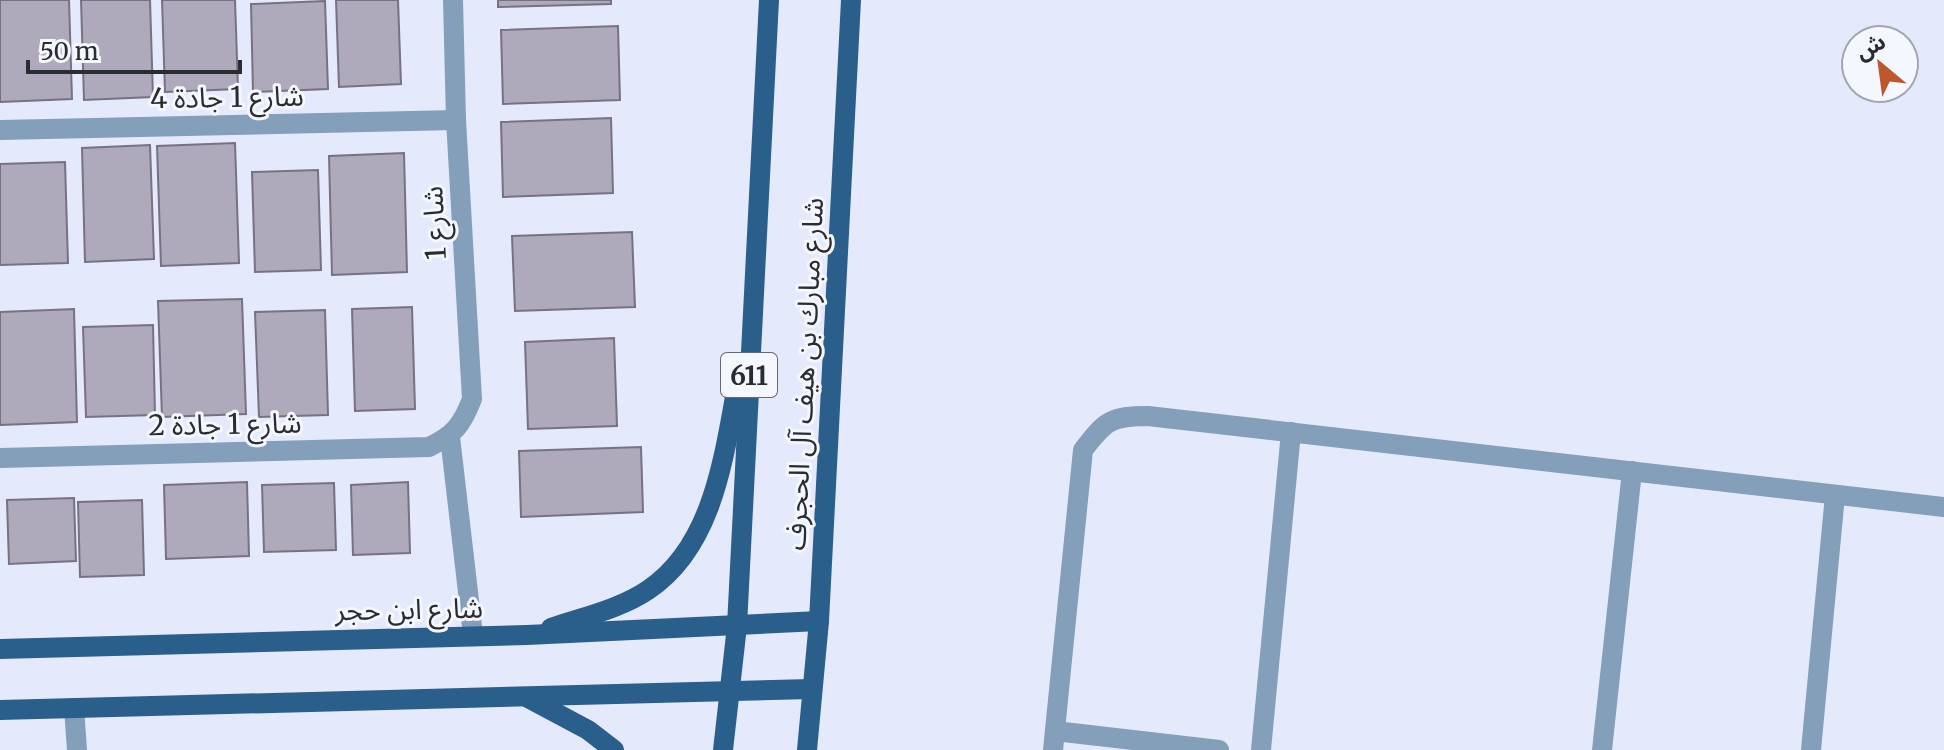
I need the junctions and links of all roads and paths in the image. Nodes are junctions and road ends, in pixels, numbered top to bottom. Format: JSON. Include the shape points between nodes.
{"nodes":[{"id":1,"x":453,"y":0,"type":"edge"},
{"id":2,"x":769,"y":0,"type":"edge"},
{"id":3,"x":851,"y":0,"type":"edge"},
{"id":4,"x":456,"y":120,"type":"junction"},
{"id":5,"x":0,"y":130,"type":"edge"},
{"id":6,"x":752,"y":310,"type":"junction"},
{"id":7,"x":1291,"y":432,"type":"junction"},
{"id":8,"x":450,"y":437,"type":"junction"},
{"id":9,"x":0,"y":458,"type":"edge"},
{"id":10,"x":1632,"y":471,"type":"junction"},
{"id":11,"x":1835,"y":495,"type":"junction"},
{"id":12,"x":1944,"y":507,"type":"edge"},
{"id":13,"x":819,"y":621,"type":"junction"},
{"id":14,"x":737,"y":626,"type":"junction"},
{"id":15,"x":473,"y":635,"type":"junction"},
{"id":16,"x":527,"y":635,"type":"junction"},
{"id":17,"x":0,"y":649,"type":"edge"},
{"id":18,"x":811,"y":689,"type":"junction"},
{"id":19,"x":728,"y":691,"type":"junction"},
{"id":20,"x":524,"y":696,"type":"junction"},
{"id":21,"x":74,"y":708,"type":"junction"},
{"id":22,"x":0,"y":710,"type":"edge"},
{"id":23,"x":1054,"y":740,"type":"edge"},
{"id":24,"x":77,"y":750,"type":"edge"},
{"id":25,"x":614,"y":750,"type":"edge"},
{"id":26,"x":723,"y":750,"type":"edge"},
{"id":27,"x":807,"y":750,"type":"edge"},
{"id":28,"x":1219,"y":750,"type":"edge"},
{"id":29,"x":1261,"y":750,"type":"edge"},
{"id":30,"x":1602,"y":750,"type":"edge"},
{"id":31,"x":1811,"y":750,"type":"edge"}],
"edges":[{"from":1,"to":4,"type":"street","name":"شارع 1"},
{"from":2,"to":6,"type":"main road","name":"شارع مبارك بن هيف آل الحجرف","number":"611"},
{"from":3,"to":13,"type":"main road","name":"شارع مبارك بن هيف آل الحجرف"},
{"from":4,"to":5,"type":"street","name":"شارع 1 جادة 4"},
{"from":4,"to":8,"type":"street","name":"شارع 1","via":[[472,399]]},
{"from":6,"to":14,"type":"main road","name":"شارع مبارك بن هيف آل الحجرف","number":"611"},
{"from":6,"to":16,"type":"main road","via":[[708,516],[672,572],[614,607]]},
{"from":7,"to":10,"type":"street"},
{"from":7,"to":23,"type":"street","via":[[1148,416],[1125,416],[1102,425],[1083,450]]},
{"from":7,"to":29,"type":"street"},
{"from":8,"to":9,"type":"street","name":"شارع 1 جادة 2","via":[[429,447]]},
{"from":8,"to":15,"type":"street"},
{"from":10,"to":11,"type":"street"},
{"from":10,"to":30,"type":"street"},
{"from":11,"to":12,"type":"street"},
{"from":11,"to":31,"type":"street"},
{"from":13,"to":14,"type":"main road","name":"شارع ابن حجر"},
{"from":13,"to":18,"type":"main road","name":"شارع مبارك بن هيف آل الحجرف"},
{"from":14,"to":16,"type":"main road","name":"شارع ابن حجر"},
{"from":14,"to":19,"type":"main road","name":"شارع مبارك بن هيف آل الحجرف","number":"611"},
{"from":15,"to":16,"type":"main road","name":"شارع ابن حجر"},
{"from":15,"to":17,"type":"main road","name":"شارع ابن حجر"},
{"from":18,"to":19,"type":"main road"},
{"from":18,"to":27,"type":"main road","name":"شارع مبارك بن هيف آل الحجرف"},
{"from":19,"to":20,"type":"main road"},
{"from":19,"to":26,"type":"main road","name":"شارع مبارك بن هيف آل الحجرف","number":"611"},
{"from":20,"to":21,"type":"main road"},
{"from":20,"to":25,"type":"main road"},
{"from":21,"to":22,"type":"main road"},
{"from":21,"to":24,"type":"street"},
{"from":23,"to":28,"type":"street"}]}
